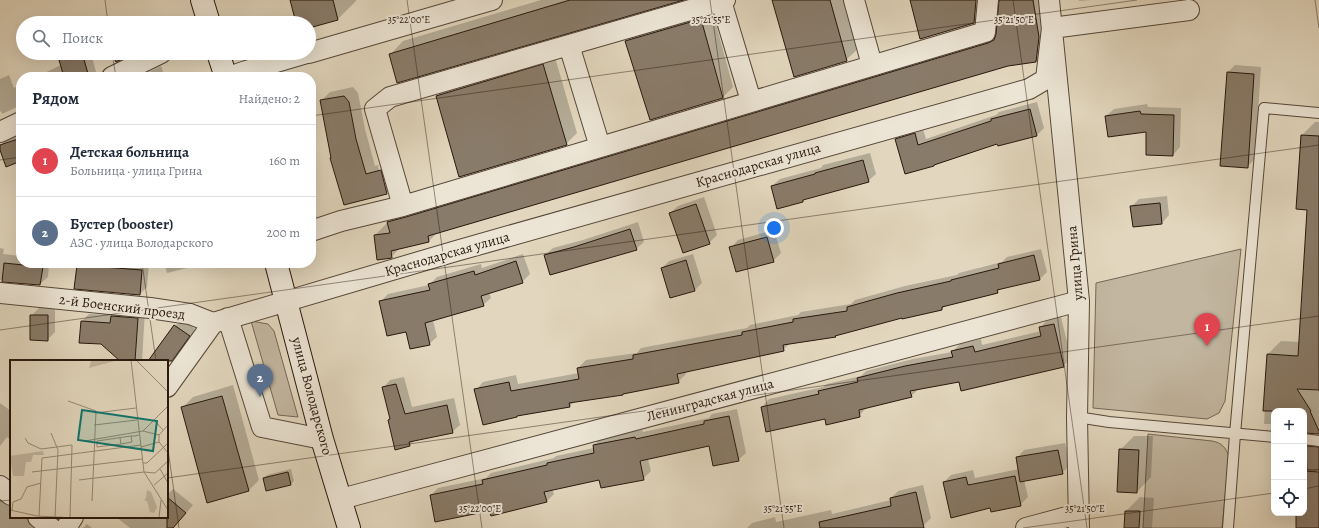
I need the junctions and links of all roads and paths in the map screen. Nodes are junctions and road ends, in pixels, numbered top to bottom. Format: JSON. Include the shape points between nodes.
{"nodes":[{"id":1,"x":202,"y":0,"type":"edge"},
{"id":2,"x":492,"y":0,"type":"edge"},
{"id":3,"x":723,"y":0,"type":"edge"},
{"id":4,"x":854,"y":0,"type":"edge"},
{"id":5,"x":988,"y":0,"type":"edge"},
{"id":6,"x":1049,"y":0,"type":"edge"},
{"id":7,"x":1189,"y":10,"type":"dead end"},
{"id":8,"x":207,"y":16,"type":"edge"},
{"id":9,"x":1052,"y":28,"type":"junction"},
{"id":10,"x":570,"y":45,"type":"junction"},
{"id":11,"x":316,"y":51,"type":"edge"},
{"id":12,"x":146,"y":60,"type":"edge"},
{"id":13,"x":220,"y":60,"type":"edge"},
{"id":14,"x":284,"y":60,"type":"edge"},
{"id":15,"x":872,"y":65,"type":"junction"},
{"id":16,"x":122,"y":72,"type":"edge"},
{"id":17,"x":224,"y":72,"type":"edge"},
{"id":18,"x":243,"y":72,"type":"edge"},
{"id":19,"x":751,"y":101,"type":"junction"},
{"id":20,"x":1319,"y":113,"type":"edge"},
{"id":21,"x":16,"y":124,"type":"edge"},
{"id":22,"x":0,"y":132,"type":"edge"},
{"id":23,"x":600,"y":146,"type":"junction"},
{"id":24,"x":403,"y":206,"type":"junction"},
{"id":25,"x":316,"y":230,"type":"edge"},
{"id":26,"x":277,"y":268,"type":"edge"},
{"id":27,"x":0,"y":293,"type":"edge"},
{"id":28,"x":286,"y":301,"type":"junction"},
{"id":29,"x":1079,"y":301,"type":"junction"},
{"id":30,"x":221,"y":321,"type":"junction"},
{"id":31,"x":168,"y":386,"type":"edge"},
{"id":32,"x":1077,"y":417,"type":"junction"},
{"id":33,"x":1235,"y":434,"type":"junction"},
{"id":34,"x":1271,"y":437,"type":"edge"},
{"id":35,"x":322,"y":439,"type":"junction"},
{"id":36,"x":1307,"y":439,"type":"edge"},
{"id":37,"x":1319,"y":441,"type":"edge"},
{"id":38,"x":0,"y":486,"type":"edge"},
{"id":39,"x":10,"y":494,"type":"edge"},
{"id":40,"x":341,"y":499,"type":"junction"},
{"id":41,"x":39,"y":518,"type":"edge"},
{"id":42,"x":73,"y":518,"type":"edge"},
{"id":43,"x":1078,"y":521,"type":"edge"},
{"id":44,"x":51,"y":528,"type":"edge"},
{"id":45,"x":66,"y":528,"type":"edge"},
{"id":46,"x":349,"y":528,"type":"edge"},
{"id":47,"x":1026,"y":528,"type":"edge"},
{"id":48,"x":1228,"y":528,"type":"edge"}],
"edges":[{"from":1,"to":8,"type":"main road"},
{"from":2,"to":11,"type":"street"},
{"from":3,"to":10,"type":"street"},
{"from":3,"to":19,"type":"street"},
{"from":4,"to":15,"type":"street"},
{"from":5,"to":15,"type":"street","via":[[985,32]]},
{"from":6,"to":9,"type":"street","name":"улица Грина"},
{"from":7,"to":9,"type":"street"},
{"from":9,"to":28,"type":"street","name":"Краснодарская улица","via":[[1046,79],[1029,89],[464,248]]},
{"from":9,"to":29,"type":"street","name":"улица Грина"},
{"from":10,"to":23,"type":"street"},
{"from":10,"to":24,"type":"street","via":[[390,97],[375,109]]},
{"from":12,"to":16,"type":"street"},
{"from":13,"to":17,"type":"main road"},
{"from":14,"to":18,"type":"street"},
{"from":15,"to":19,"type":"street"},
{"from":19,"to":23,"type":"street"},
{"from":20,"to":33,"type":"lane","via":[[1264,108]]},
{"from":21,"to":22,"type":"street"},
{"from":23,"to":24,"type":"street"},
{"from":24,"to":25,"type":"street","via":[[341,221]]},
{"from":26,"to":28,"type":"main road","name":"улица Володарского"},
{"from":27,"to":30,"type":"street","name":"2-й Боенский проезд","via":[[150,308]]},
{"from":28,"to":30,"type":"street"},
{"from":28,"to":35,"type":"main road","name":"улица Володарского"},
{"from":29,"to":32,"type":"street","name":"улица Грина"},
{"from":29,"to":40,"type":"street","name":"Ленинградская улица"},
{"from":30,"to":31,"type":"street"},
{"from":30,"to":35,"type":"street","via":[[262,427]]},
{"from":32,"to":33,"type":"lane"},
{"from":32,"to":43,"type":"street","name":"улица Грина"},
{"from":33,"to":34,"type":"lane"},
{"from":33,"to":48,"type":"lane"},
{"from":35,"to":40,"type":"main road","name":"улица Володарского"},
{"from":36,"to":37,"type":"lane"},
{"from":38,"to":39,"type":"street"},
{"from":40,"to":46,"type":"main road","name":"улица Володарского"},
{"from":41,"to":44,"type":"street"},
{"from":42,"to":45,"type":"street"},
{"from":43,"to":47,"type":"street"}]}
